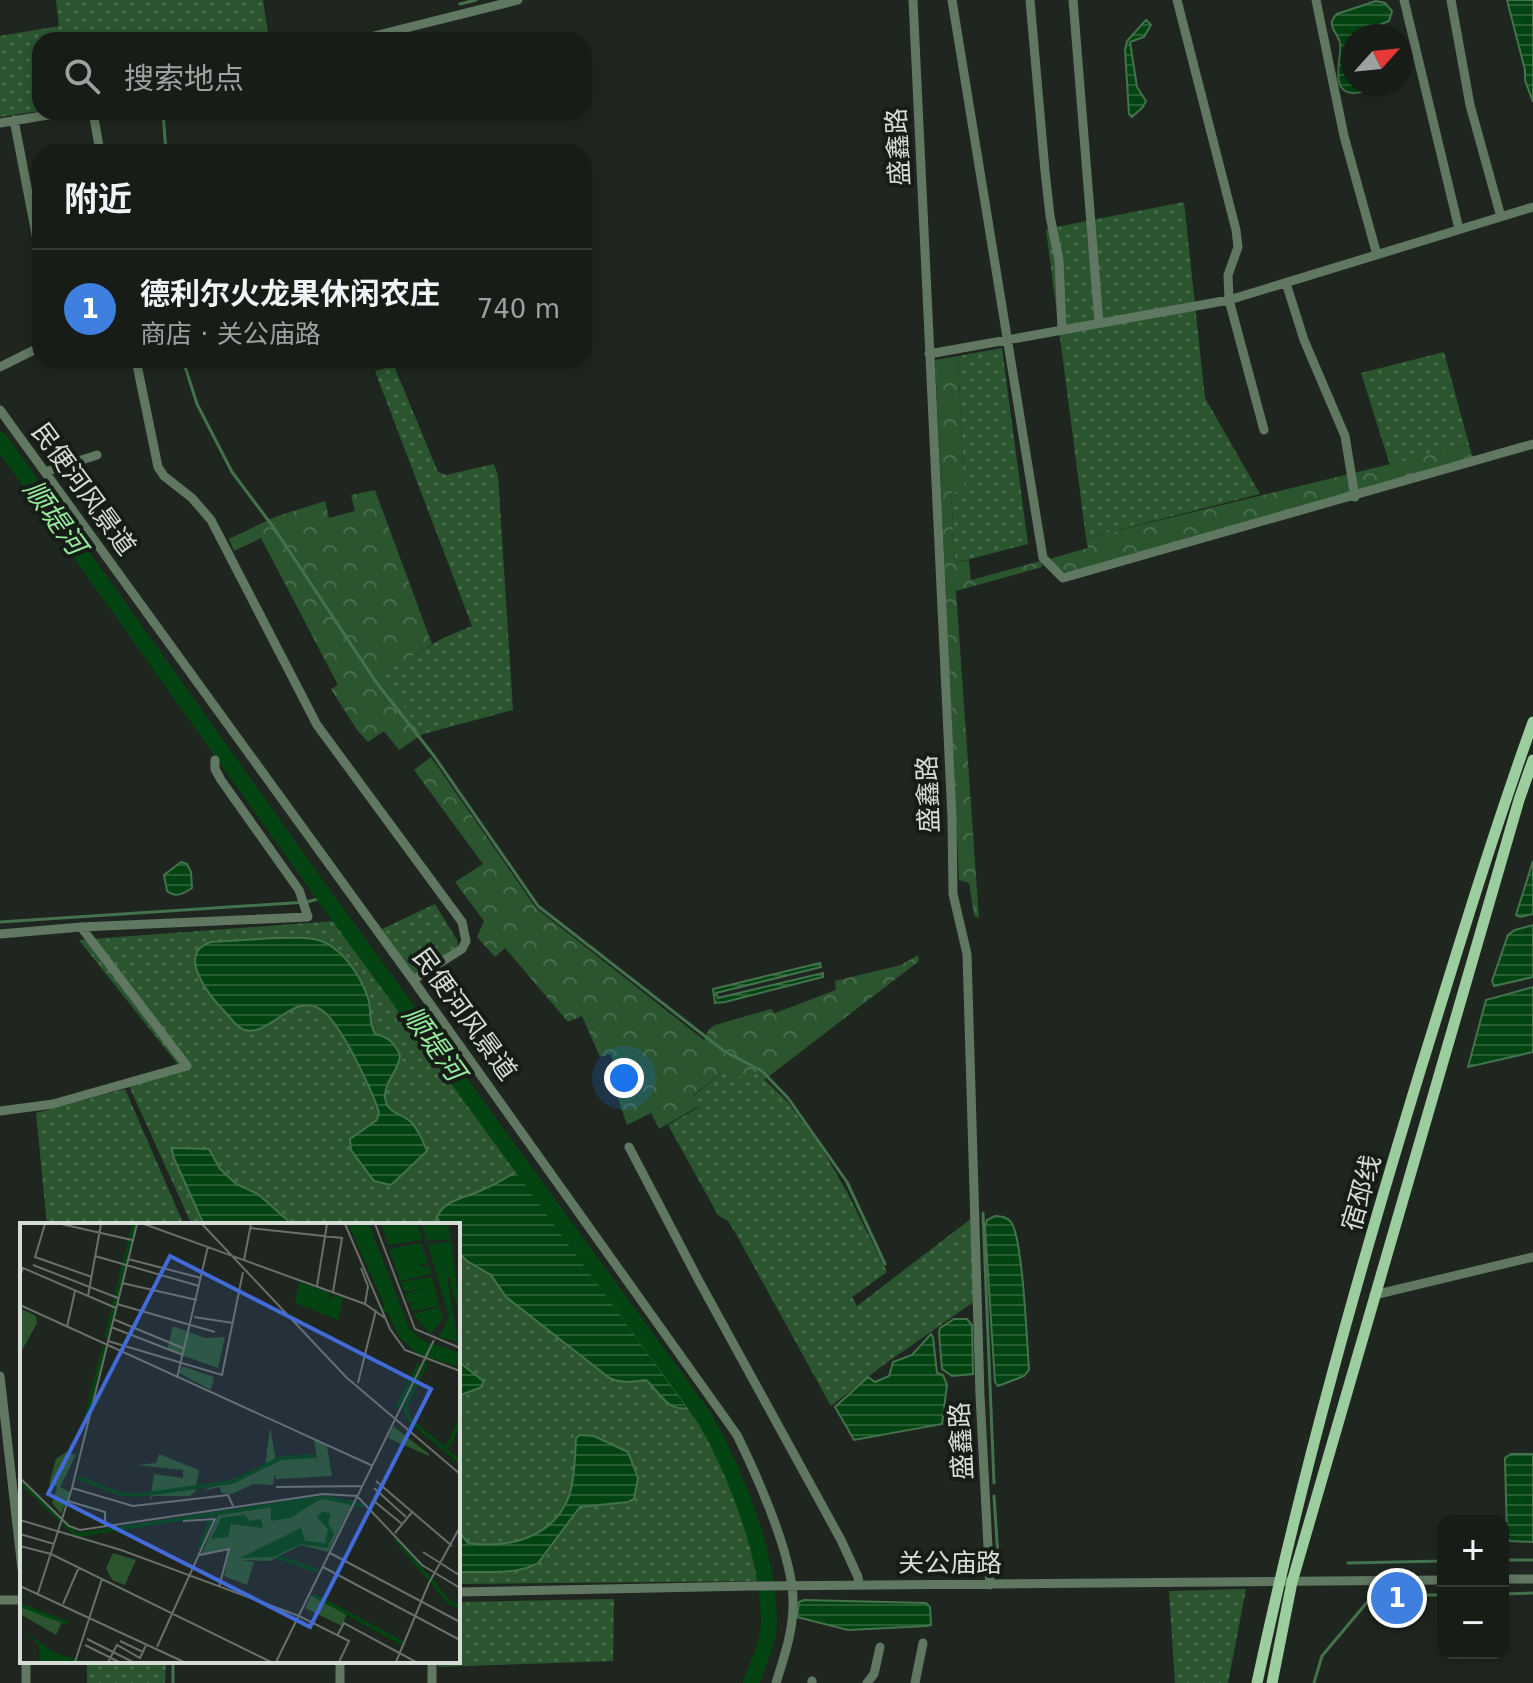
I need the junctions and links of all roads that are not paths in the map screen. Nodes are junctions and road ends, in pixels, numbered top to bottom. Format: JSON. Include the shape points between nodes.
{"nodes":[{"id":1,"x":518,"y":0,"type":"edge"},
{"id":2,"x":913,"y":0,"type":"edge"},
{"id":3,"x":952,"y":0,"type":"edge"},
{"id":4,"x":1030,"y":0,"type":"edge"},
{"id":5,"x":1073,"y":0,"type":"edge"},
{"id":6,"x":1177,"y":0,"type":"edge"},
{"id":7,"x":1316,"y":0,"type":"edge"},
{"id":8,"x":1404,"y":0,"type":"edge"},
{"id":9,"x":1451,"y":0,"type":"edge"},
{"id":10,"x":390,"y":32,"type":"edge"},
{"id":11,"x":32,"y":117,"type":"edge"},
{"id":12,"x":14,"y":120,"type":"junction"},
{"id":13,"x":94,"y":120,"type":"edge"},
{"id":14,"x":0,"y":123,"type":"edge"},
{"id":15,"x":99,"y":144,"type":"edge"},
{"id":16,"x":1533,"y":207,"type":"edge"},
{"id":17,"x":32,"y":213,"type":"edge"},
{"id":18,"x":1501,"y":217,"type":"junction"},
{"id":19,"x":1459,"y":229,"type":"junction"},
{"id":20,"x":1377,"y":255,"type":"junction"},
{"id":21,"x":1286,"y":283,"type":"junction"},
{"id":22,"x":1229,"y":300,"type":"junction"},
{"id":23,"x":1099,"y":323,"type":"junction"},
{"id":24,"x":1062,"y":330,"type":"junction"},
{"id":25,"x":1007,"y":339,"type":"junction"},
{"id":26,"x":32,"y":351,"type":"edge"},
{"id":27,"x":929,"y":354,"type":"junction"},
{"id":28,"x":0,"y":367,"type":"edge"},
{"id":29,"x":138,"y":368,"type":"edge"},
{"id":30,"x":0,"y":410,"type":"edge"},
{"id":31,"x":1264,"y":430,"type":"dead end"},
{"id":32,"x":1533,"y":444,"type":"edge"},
{"id":33,"x":97,"y":455,"type":"dead end"},
{"id":34,"x":45,"y":472,"type":"junction"},
{"id":35,"x":1355,"y":497,"type":"junction"},
{"id":36,"x":1533,"y":722,"type":"edge"},
{"id":37,"x":215,"y":760,"type":"dead end"},
{"id":38,"x":1533,"y":760,"type":"edge"},
{"id":39,"x":81,"y":927,"type":"junction"},
{"id":40,"x":0,"y":934,"type":"edge"},
{"id":41,"x":413,"y":980,"type":"junction"},
{"id":42,"x":0,"y":1111,"type":"edge"},
{"id":43,"x":629,"y":1147,"type":"dead end"},
{"id":44,"x":1533,"y":1257,"type":"edge"},
{"id":45,"x":1374,"y":1295,"type":"junction"},
{"id":46,"x":0,"y":1376,"type":"edge"},
{"id":47,"x":20,"y":1551,"type":"edge"},
{"id":48,"x":1509,"y":1579,"type":"edge"},
{"id":49,"x":1533,"y":1579,"type":"edge"},
{"id":50,"x":1437,"y":1580,"type":"edge"},
{"id":51,"x":1279,"y":1581,"type":"junction"},
{"id":52,"x":1292,"y":1582,"type":"junction"},
{"id":53,"x":859,"y":1585,"type":"junction"},
{"id":54,"x":990,"y":1585,"type":"junction"},
{"id":55,"x":789,"y":1586,"type":"junction"},
{"id":56,"x":460,"y":1592,"type":"edge"},
{"id":57,"x":923,"y":1643,"type":"dead end"},
{"id":58,"x":880,"y":1647,"type":"dead end"},
{"id":59,"x":776,"y":1683,"type":"edge"},
{"id":60,"x":867,"y":1683,"type":"edge"},
{"id":61,"x":915,"y":1683,"type":"edge"},
{"id":62,"x":1257,"y":1683,"type":"edge"},
{"id":63,"x":1272,"y":1683,"type":"edge"}],
"edges":[{"from":1,"to":10,"type":"street"},
{"from":2,"to":27,"type":"street","name":"盛鑫路"},
{"from":3,"to":25,"type":"street"},
{"from":4,"to":24,"type":"street"},
{"from":5,"to":23,"type":"street"},
{"from":6,"to":22,"type":"street","via":[[1236,230]]},
{"from":7,"to":20,"type":"street","via":[[1344,136]]},
{"from":8,"to":19,"type":"street"},
{"from":9,"to":18,"type":"street","via":[[1470,105]]},
{"from":11,"to":12,"type":"street"},
{"from":12,"to":14,"type":"street"},
{"from":12,"to":17,"type":"street"},
{"from":13,"to":15,"type":"street"},
{"from":16,"to":18,"type":"street"},
{"from":18,"to":19,"type":"street"},
{"from":19,"to":20,"type":"street"},
{"from":20,"to":21,"type":"street"},
{"from":21,"to":22,"type":"street"},
{"from":21,"to":35,"type":"street","via":[[1345,436]]},
{"from":22,"to":23,"type":"street"},
{"from":22,"to":31,"type":"street"},
{"from":23,"to":24,"type":"street"},
{"from":24,"to":25,"type":"street"},
{"from":25,"to":27,"type":"street"},
{"from":25,"to":35,"type":"street","via":[[1043,558],[1063,578]]},
{"from":26,"to":28,"type":"street"},
{"from":27,"to":54,"type":"street","name":"盛鑫路","via":[[953,894],[967,954]]},
{"from":29,"to":41,"type":"street","via":[[158,467],[211,520],[317,725],[462,922],[462,949]]},
{"from":30,"to":34,"type":"street","name":"民便河风景道"},
{"from":32,"to":35,"type":"street"},
{"from":33,"to":34,"type":"street"},
{"from":34,"to":41,"type":"street","name":"民便河风景道"},
{"from":36,"to":51,"type":"main road","name":"宿邳线","via":[[1375,1217]]},
{"from":37,"to":39,"type":"street","via":[[221,780],[304,902],[308,917]]},
{"from":38,"to":45,"type":"main road","name":"宿邳线"},
{"from":39,"to":40,"type":"street"},
{"from":39,"to":42,"type":"street","via":[[187,1066],[53,1104]]},
{"from":41,"to":55,"type":"street","name":"民便河风景道","via":[[731,1425],[764,1497]]},
{"from":43,"to":53,"type":"street","via":[[841,1540]]},
{"from":44,"to":45,"type":"street"},
{"from":45,"to":52,"type":"main road","name":"宿邳线"},
{"from":46,"to":47,"type":"street"},
{"from":48,"to":49,"type":"street"},
{"from":50,"to":52,"type":"street","name":"关公庙路"},
{"from":51,"to":52,"type":"street","name":"关公庙路"},
{"from":51,"to":54,"type":"street","name":"关公庙路"},
{"from":51,"to":62,"type":"main road","name":"宿邳线"},
{"from":52,"to":63,"type":"main road","name":"宿邳线"},
{"from":53,"to":54,"type":"street","name":"关公庙路"},
{"from":53,"to":55,"type":"street","name":"关公庙路"},
{"from":55,"to":56,"type":"street","name":"关公庙路"},
{"from":55,"to":59,"type":"street","name":"民便河风景道","via":[[791,1637]]},
{"from":57,"to":61,"type":"street"},
{"from":58,"to":60,"type":"street"}]}
